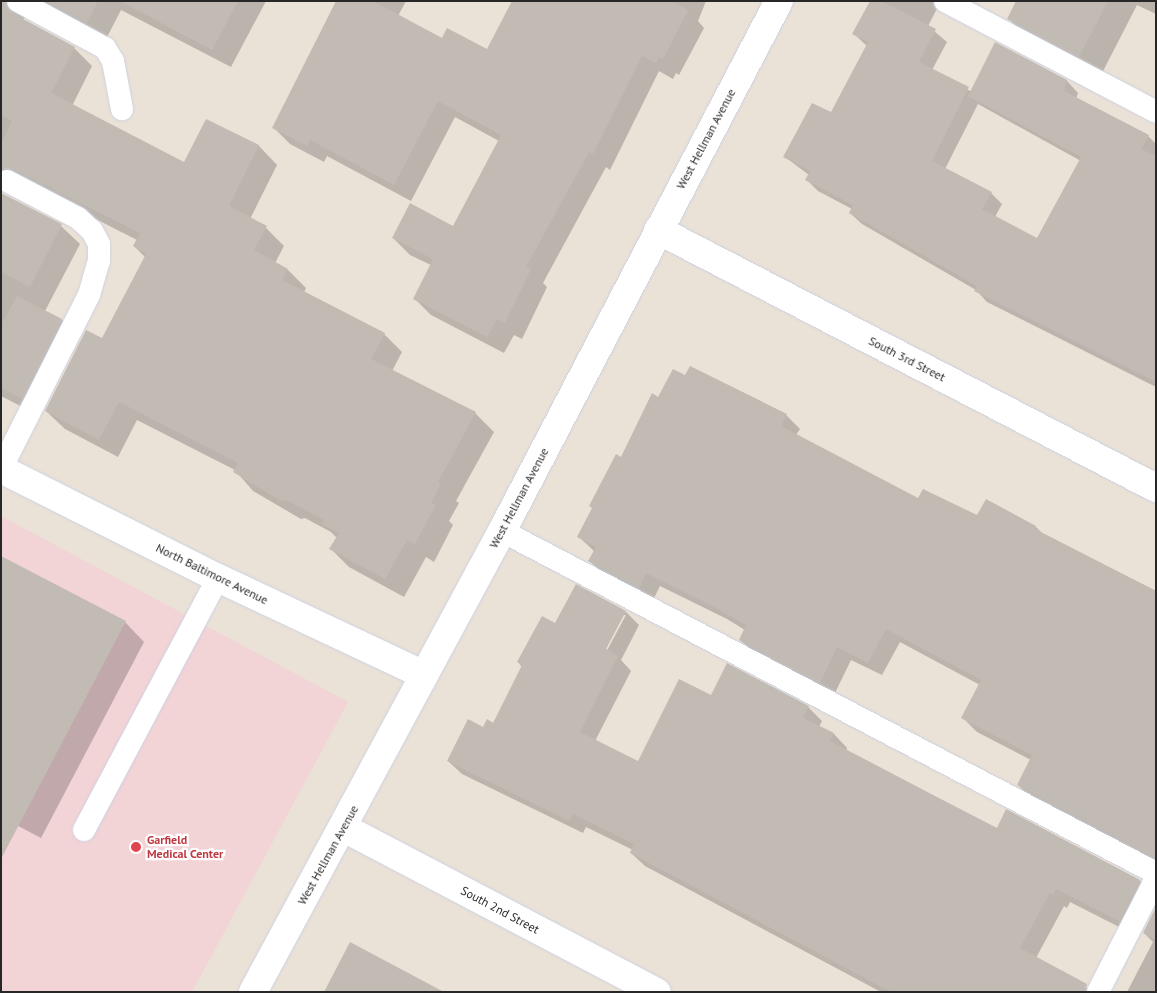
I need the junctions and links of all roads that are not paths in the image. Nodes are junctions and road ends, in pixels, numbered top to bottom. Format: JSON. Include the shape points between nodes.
{"nodes":[{"id":1,"x":18,"y":1,"type":"edge"},
{"id":2,"x":779,"y":1,"type":"edge"},
{"id":3,"x":945,"y":1,"type":"edge"},
{"id":4,"x":122,"y":109,"type":"dead end"},
{"id":5,"x":1156,"y":112,"type":"edge"},
{"id":6,"x":7,"y":181,"type":"dead end"},
{"id":7,"x":658,"y":230,"type":"junction"},
{"id":8,"x":1,"y":469,"type":"edge"},
{"id":9,"x":1156,"y":488,"type":"edge"},
{"id":10,"x":502,"y":531,"type":"junction"},
{"id":11,"x":218,"y":578,"type":"junction"},
{"id":12,"x":424,"y":674,"type":"junction"},
{"id":13,"x":344,"y":828,"type":"junction"},
{"id":14,"x":84,"y":830,"type":"dead end"},
{"id":15,"x":1156,"y":873,"type":"edge"},
{"id":16,"x":1156,"y":878,"type":"edge"},
{"id":17,"x":253,"y":992,"type":"edge"},
{"id":18,"x":657,"y":992,"type":"edge"},
{"id":19,"x":1098,"y":992,"type":"edge"}],
"edges":[{"from":1,"to":4,"type":"lane","via":[[105,48],[113,61]]},
{"from":2,"to":7,"type":"street","name":"West Hellman Avenue"},
{"from":3,"to":5,"type":"lane"},
{"from":6,"to":8,"type":"lane","via":[[78,218],[99,244],[99,261],[88,295]]},
{"from":7,"to":9,"type":"street","name":"South 3rd Street"},
{"from":7,"to":10,"type":"street","name":"West Hellman Avenue"},
{"from":8,"to":11,"type":"street","name":"North Baltimore Avenue"},
{"from":10,"to":12,"type":"street","name":"West Hellman Avenue"},
{"from":10,"to":15,"type":"lane"},
{"from":11,"to":12,"type":"street","name":"North Baltimore Avenue"},
{"from":11,"to":14,"type":"lane"},
{"from":12,"to":13,"type":"street","name":"West Hellman Avenue"},
{"from":13,"to":17,"type":"street","name":"West Hellman Avenue"},
{"from":13,"to":18,"type":"street","name":"South 2nd Street"},
{"from":16,"to":19,"type":"lane"}]}
